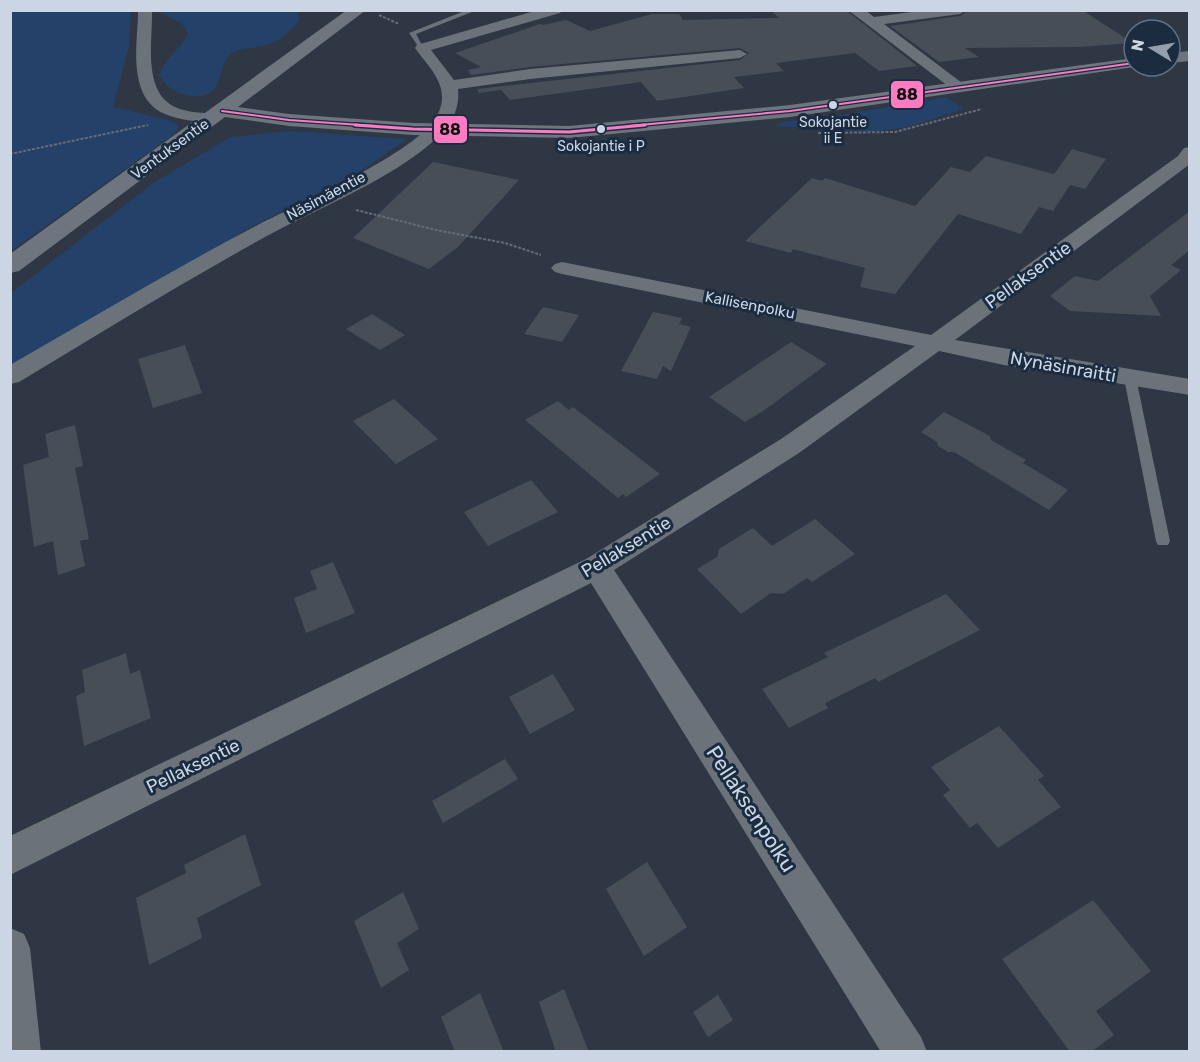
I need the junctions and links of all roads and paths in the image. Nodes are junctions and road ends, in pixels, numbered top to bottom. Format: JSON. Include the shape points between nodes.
{"nodes":[{"id":1,"x":145,"y":10,"type":"edge"},
{"id":2,"x":474,"y":10,"type":"edge"},
{"id":3,"x":555,"y":10,"type":"edge"},
{"id":4,"x":855,"y":10,"type":"edge"},
{"id":5,"x":960,"y":10,"type":"edge"},
{"id":6,"x":367,"y":12,"type":"edge"},
{"id":7,"x":871,"y":22,"type":"junction"},
{"id":8,"x":412,"y":33,"type":"junction"},
{"id":9,"x":422,"y":48,"type":"junction"},
{"id":10,"x":740,"y":54,"type":"dead end"},
{"id":11,"x":1122,"y":65,"type":"edge"},
{"id":12,"x":451,"y":85,"type":"junction"},
{"id":13,"x":958,"y":86,"type":"junction"},
{"id":14,"x":209,"y":120,"type":"junction"},
{"id":15,"x":437,"y":130,"type":"junction"},
{"id":16,"x":1190,"y":152,"type":"edge"},
{"id":17,"x":10,"y":154,"type":"edge"},
{"id":18,"x":321,"y":200,"type":"junction"},
{"id":19,"x":10,"y":266,"type":"edge"},
{"id":20,"x":562,"y":268,"type":"joint"},
{"id":21,"x":938,"y":342,"type":"junction"},
{"id":22,"x":10,"y":376,"type":"edge"},
{"id":23,"x":1130,"y":378,"type":"junction"},
{"id":24,"x":1190,"y":387,"type":"edge"},
{"id":25,"x":1163,"y":541,"type":"dead end"},
{"id":26,"x":596,"y":567,"type":"junction"},
{"id":27,"x":10,"y":856,"type":"edge"},
{"id":28,"x":10,"y":948,"type":"edge"},
{"id":29,"x":18,"y":1052,"type":"edge"},
{"id":30,"x":906,"y":1052,"type":"edge"}],
"edges":[{"from":1,"to":14,"type":"street","via":[[145,66],[152,96],[171,111]]},
{"from":2,"to":8,"type":"lane"},
{"from":3,"to":9,"type":"street"},
{"from":4,"to":7,"type":"street"},
{"from":5,"to":7,"type":"street"},
{"from":6,"to":8,"type":"path","via":[[390,18]]},
{"from":6,"to":14,"type":"street","name":"Ventuksentie"},
{"from":7,"to":13,"type":"street"},
{"from":8,"to":9,"type":"lane"},
{"from":9,"to":12,"type":"street"},
{"from":10,"to":12,"type":"street"},
{"from":11,"to":13,"type":"street"},
{"from":12,"to":15,"type":"street","name":"Näsimäentie","via":[[451,100]]},
{"from":13,"to":15,"type":"street","via":[[790,111],[623,129],[529,133]]},
{"from":14,"to":15,"type":"street","via":[[289,120]]},
{"from":14,"to":17,"type":"path","via":[[141,125]]},
{"from":14,"to":19,"type":"street","name":"Ventuksentie"},
{"from":15,"to":18,"type":"street","name":"Näsimäentie","via":[[400,156]]},
{"from":16,"to":21,"type":"street","name":"Pellaksentie"},
{"from":18,"to":20,"type":"path","via":[[436,230],[505,243],[555,259]]},
{"from":18,"to":22,"type":"street","name":"Näsimäentie"},
{"from":20,"to":21,"type":"street","name":"Kallisenpolku"},
{"from":21,"to":23,"type":"street","name":"Nynäsinraitti"},
{"from":21,"to":26,"type":"street","name":"Pellaksentie","via":[[790,446]]},
{"from":23,"to":24,"type":"street","name":"Nynäsinraitti"},
{"from":23,"to":25,"type":"lane"},
{"from":26,"to":27,"type":"street","name":"Pellaksentie"},
{"from":26,"to":30,"type":"street","name":"Pellaksenpolku"},
{"from":28,"to":29,"type":"street"}]}
